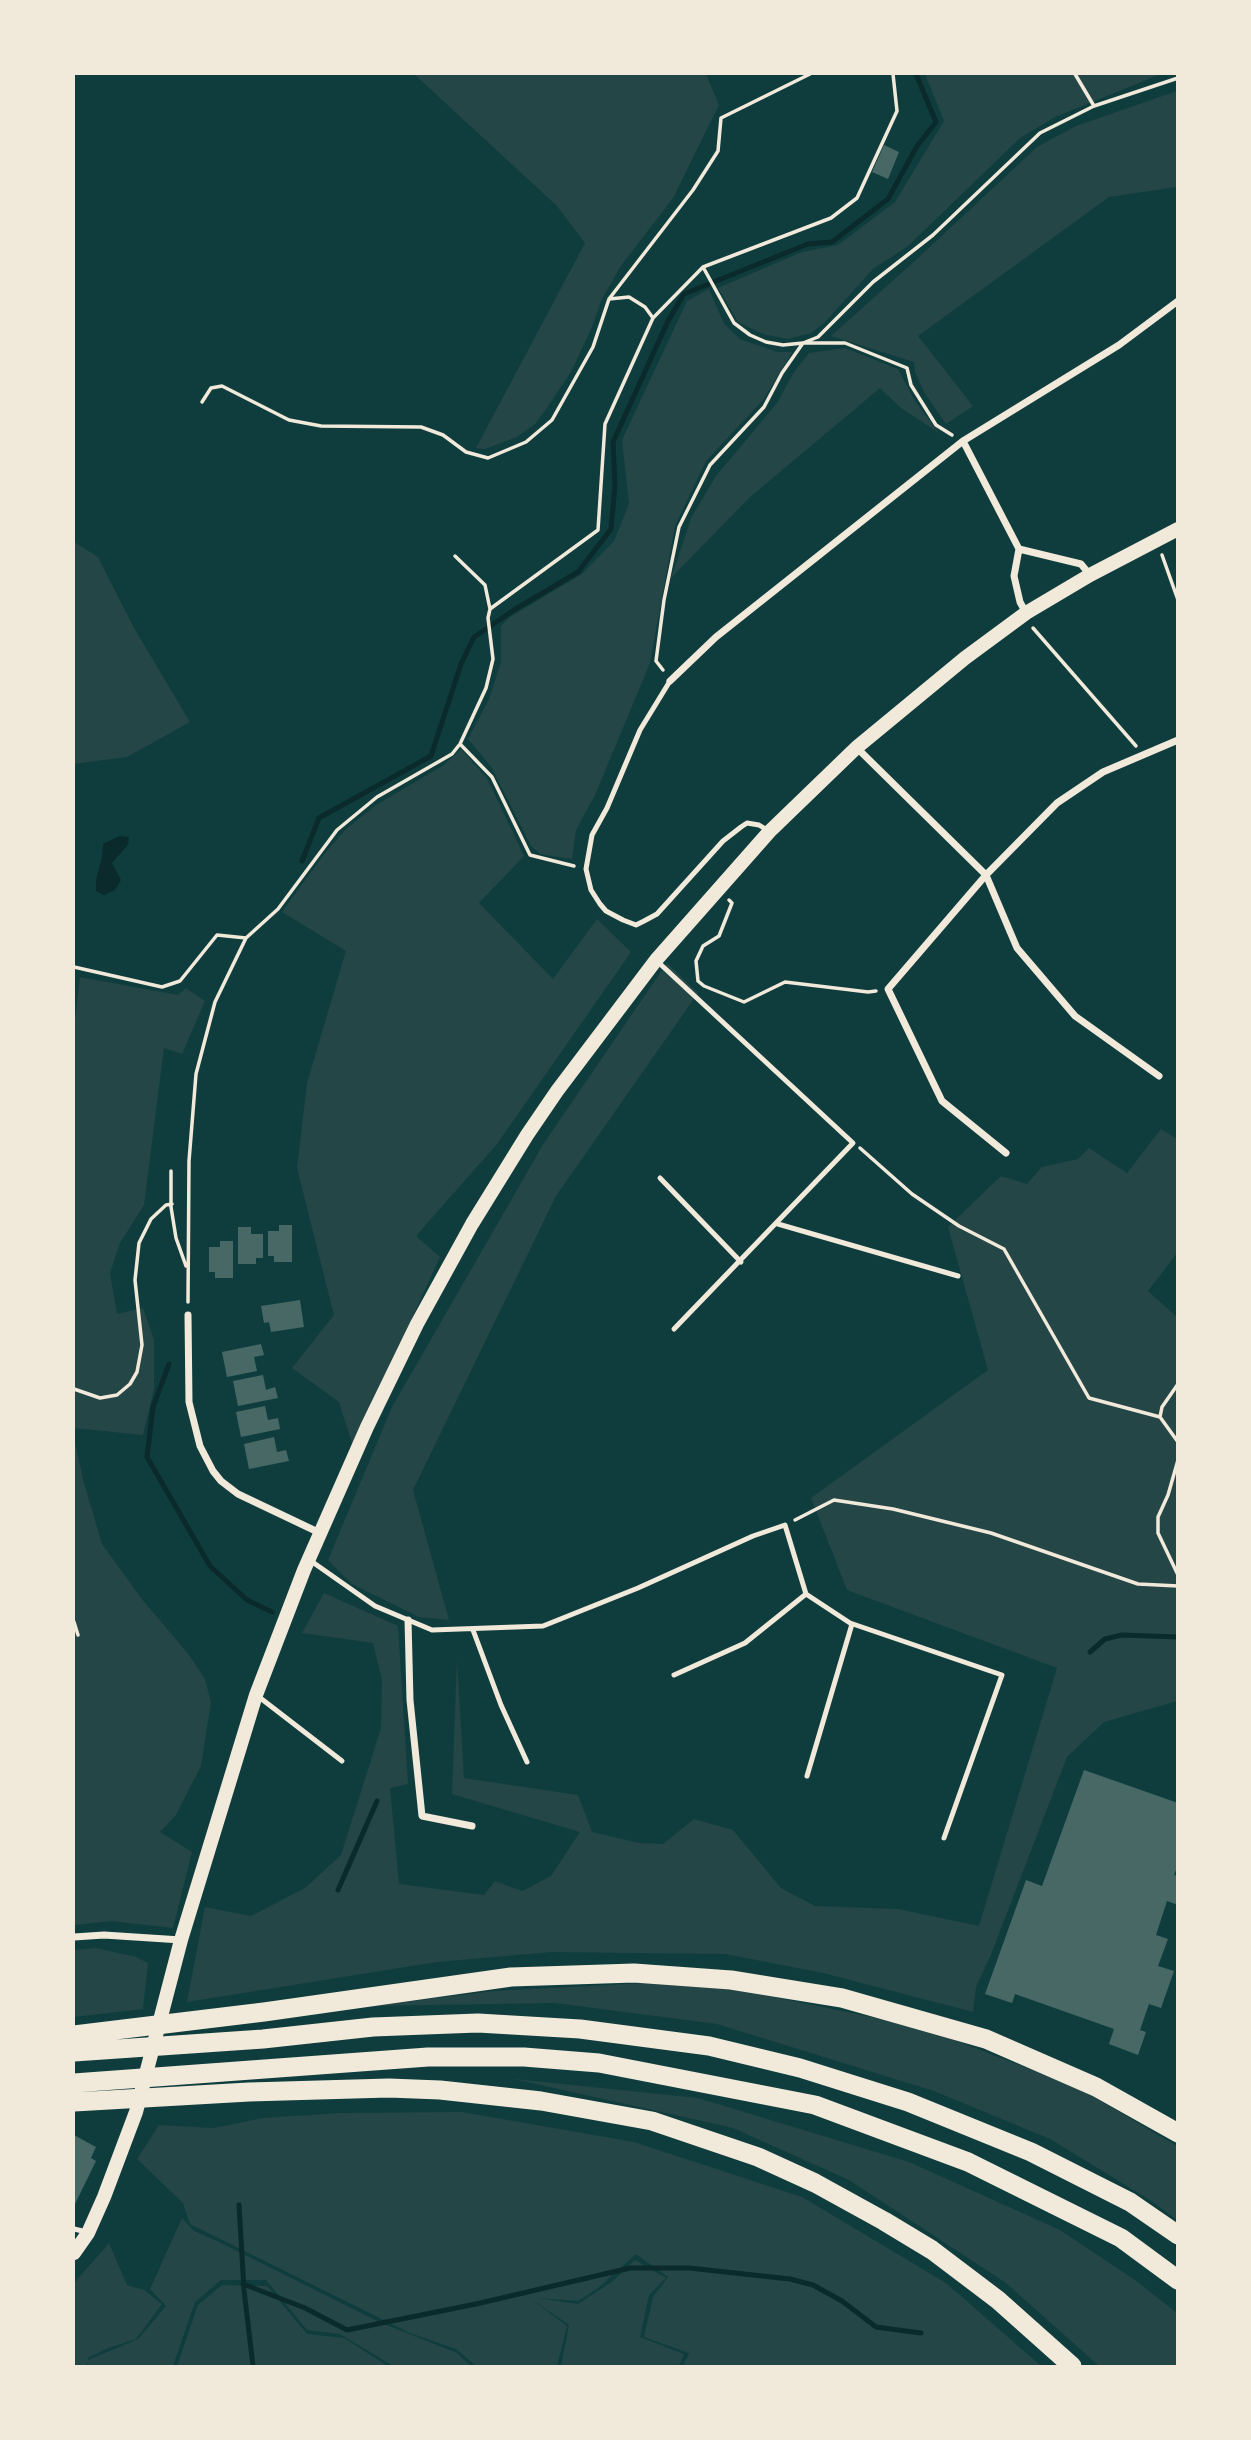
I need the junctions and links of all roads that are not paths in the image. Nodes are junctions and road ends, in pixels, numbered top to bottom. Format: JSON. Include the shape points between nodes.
{"nodes":[{"id":1,"x":1178,"y":301,"type":"edge"},
{"id":2,"x":963,"y":441,"type":"junction"},
{"id":3,"x":1178,"y":529,"type":"edge"},
{"id":4,"x":1019,"y":549,"type":"junction"},
{"id":5,"x":1090,"y":575,"type":"junction"},
{"id":6,"x":1024,"y":614,"type":"junction"},
{"id":7,"x":670,"y":681,"type":"joint"},
{"id":8,"x":1178,"y":740,"type":"edge"},
{"id":9,"x":856,"y":748,"type":"junction"},
{"id":10,"x":769,"y":832,"type":"junction"},
{"id":11,"x":986,"y":875,"type":"junction"},
{"id":12,"x":656,"y":960,"type":"junction"},
{"id":13,"x":1159,"y":1076,"type":"dead end"},
{"id":14,"x":1006,"y":1153,"type":"dead end"},
{"id":15,"x":660,"y":1178,"type":"dead end"},
{"id":16,"x":778,"y":1224,"type":"junction"},
{"id":17,"x":741,"y":1262,"type":"junction"},
{"id":18,"x":958,"y":1276,"type":"dead end"},
{"id":19,"x":188,"y":1315,"type":"road end"},
{"id":20,"x":674,"y":1329,"type":"dead end"},
{"id":21,"x":320,"y":1533,"type":"junction"},
{"id":22,"x":306,"y":1565,"type":"junction"},
{"id":23,"x":806,"y":1594,"type":"junction"},
{"id":24,"x":408,"y":1620,"type":"junction"},
{"id":25,"x":852,"y":1623,"type":"junction"},
{"id":26,"x":473,"y":1630,"type":"junction"},
{"id":27,"x":674,"y":1675,"type":"dead end"},
{"id":28,"x":256,"y":1695,"type":"junction"},
{"id":29,"x":342,"y":1761,"type":"dead end"},
{"id":30,"x":527,"y":1762,"type":"dead end"},
{"id":31,"x":807,"y":1776,"type":"dead end"},
{"id":32,"x":472,"y":1826,"type":"dead end"},
{"id":33,"x":944,"y":1838,"type":"dead end"},
{"id":34,"x":74,"y":1937,"type":"edge"},
{"id":35,"x":181,"y":1940,"type":"junction"},
{"id":36,"x":74,"y":2035,"type":"edge"},
{"id":37,"x":74,"y":2052,"type":"edge"},
{"id":38,"x":74,"y":2083,"type":"edge"},
{"id":39,"x":74,"y":2102,"type":"edge"},
{"id":40,"x":1178,"y":2133,"type":"edge"},
{"id":41,"x":81,"y":2231,"type":"edge"},
{"id":42,"x":1178,"y":2235,"type":"edge"},
{"id":43,"x":74,"y":2253,"type":"edge"},
{"id":44,"x":1178,"y":2280,"type":"edge"},
{"id":45,"x":1072,"y":2367,"type":"edge"}],
"edges":[{"from":1,"to":2,"type":"street","via":[[1119,345]]},
{"from":2,"to":4,"type":"street"},
{"from":2,"to":7,"type":"street","via":[[716,637]]},
{"from":3,"to":5,"type":"main road"},
{"from":4,"to":5,"type":"street","via":[[1082,564]]},
{"from":4,"to":6,"type":"street","via":[[1014,576]]},
{"from":5,"to":6,"type":"main road"},
{"from":6,"to":9,"type":"main road"},
{"from":7,"to":10,"type":"lane","via":[[640,730],[592,835],[586,869],[600,904],[636,925],[657,914],[723,841],[747,823]]},
{"from":8,"to":11,"type":"street","via":[[1103,772],[1057,803]]},
{"from":9,"to":10,"type":"main road"},
{"from":9,"to":11,"type":"street"},
{"from":10,"to":12,"type":"main road"},
{"from":11,"to":13,"type":"street","via":[[1017,948],[1075,1016]]},
{"from":11,"to":14,"type":"street","via":[[888,989],[942,1101]]},
{"from":12,"to":16,"type":"lane","via":[[853,1143]]},
{"from":12,"to":21,"type":"main road","via":[[557,1091],[472,1224],[391,1375]]},
{"from":15,"to":17,"type":"lane"},
{"from":16,"to":17,"type":"lane"},
{"from":16,"to":18,"type":"lane"},
{"from":17,"to":20,"type":"lane"},
{"from":19,"to":21,"type":"street","via":[[189,1402],[200,1446],[213,1471],[238,1494]]},
{"from":21,"to":22,"type":"main road"},
{"from":22,"to":24,"type":"lane"},
{"from":22,"to":28,"type":"main road"},
{"from":23,"to":25,"type":"lane"},
{"from":23,"to":26,"type":"lane","via":[[785,1525],[543,1626]]},
{"from":23,"to":27,"type":"lane","via":[[745,1643]]},
{"from":24,"to":26,"type":"lane","via":[[432,1630]]},
{"from":24,"to":32,"type":"street","via":[[422,1816]]},
{"from":25,"to":31,"type":"lane"},
{"from":25,"to":33,"type":"lane","via":[[1002,1675]]},
{"from":26,"to":30,"type":"lane"},
{"from":28,"to":29,"type":"lane"},
{"from":28,"to":35,"type":"main road"},
{"from":34,"to":35,"type":"street"},
{"from":35,"to":41,"type":"main road","via":[[136,2112],[104,2197]]},
{"from":36,"to":40,"type":"highway","via":[[511,1976],[634,1973],[731,1980],[842,1998],[986,2039],[1097,2087]]},
{"from":37,"to":42,"type":"highway","via":[[373,2027],[478,2023],[579,2029],[709,2046],[908,2102],[1031,2152],[1130,2202]]},
{"from":38,"to":44,"type":"highway","via":[[428,2057],[599,2063],[815,2105],[968,2162],[1121,2238]]},
{"from":39,"to":45,"type":"highway","via":[[249,2092],[440,2090],[592,2109],[665,2126],[758,2157],[884,2221],[932,2250],[998,2300]]},
{"from":41,"to":43,"type":"main road"}]}
